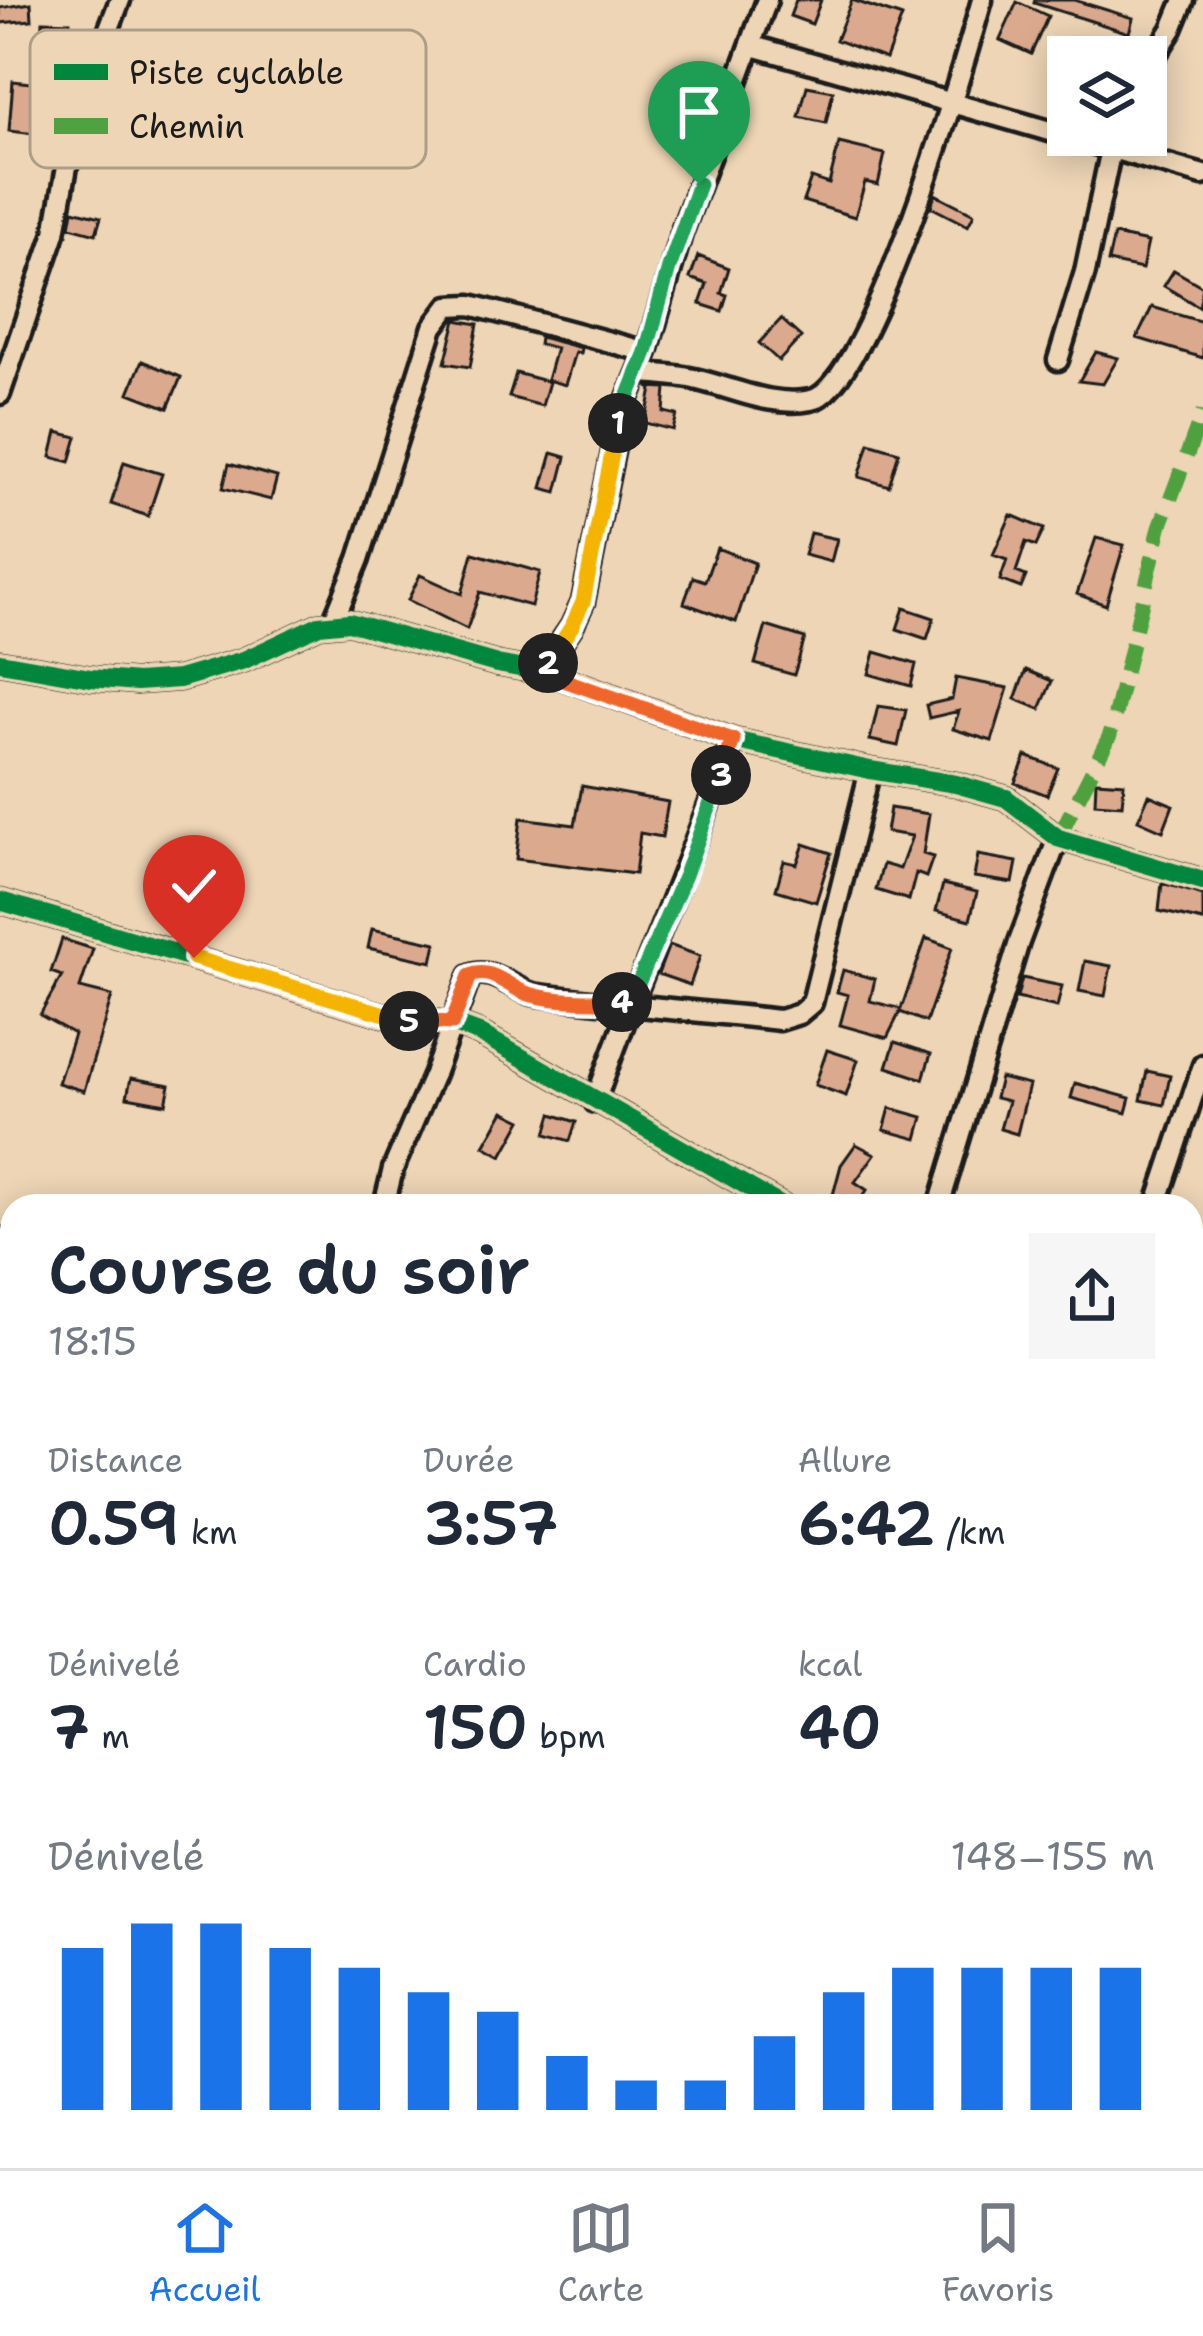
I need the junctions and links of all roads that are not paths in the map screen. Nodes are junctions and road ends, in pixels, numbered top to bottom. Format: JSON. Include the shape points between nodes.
{"nodes":[{"id":1,"x":120,"y":0,"type":"edge"},
{"id":2,"x":767,"y":0,"type":"edge"},
{"id":3,"x":982,"y":0,"type":"edge"},
{"id":4,"x":1184,"y":0,"type":"edge"},
{"id":5,"x":108,"y":30,"type":"edge"},
{"id":6,"x":1167,"y":37,"type":"edge"},
{"id":7,"x":753,"y":46,"type":"junction"},
{"id":8,"x":953,"y":105,"type":"junction"},
{"id":9,"x":1047,"y":127,"type":"edge"},
{"id":10,"x":1109,"y":156,"type":"edge"},
{"id":11,"x":1149,"y":156,"type":"edge"},
{"id":12,"x":67,"y":168,"type":"edge"},
{"id":13,"x":1203,"y":176,"type":"edge"},
{"id":14,"x":646,"y":352,"type":"junction"},
{"id":15,"x":1058,"y":360,"type":"dead end"},
{"id":16,"x":639,"y":373,"type":"junction"},
{"id":17,"x":0,"y":394,"type":"edge"},
{"id":18,"x":333,"y":622,"type":"junction"},
{"id":19,"x":0,"y":662,"type":"edge"},
{"id":20,"x":541,"y":672,"type":"junction"},
{"id":21,"x":733,"y":740,"type":"junction"},
{"id":22,"x":870,"y":770,"type":"junction"},
{"id":23,"x":1058,"y":838,"type":"junction"},
{"id":24,"x":1203,"y":881,"type":"edge"},
{"id":25,"x":0,"y":901,"type":"edge"},
{"id":26,"x":630,"y":1002,"type":"junction"},
{"id":27,"x":452,"y":1023,"type":"junction"},
{"id":28,"x":1203,"y":1064,"type":"edge"},
{"id":29,"x":595,"y":1102,"type":"junction"},
{"id":30,"x":387,"y":1194,"type":"edge"},
{"id":31,"x":760,"y":1194,"type":"edge"},
{"id":32,"x":943,"y":1194,"type":"edge"},
{"id":33,"x":1160,"y":1194,"type":"edge"}],
"edges":[{"from":1,"to":5,"type":"street"},
{"from":2,"to":7,"type":"street"},
{"from":3,"to":8,"type":"street"},
{"from":4,"to":6,"type":"street"},
{"from":7,"to":8,"type":"street"},
{"from":7,"to":14,"type":"street","via":[[680,234]]},
{"from":8,"to":9,"type":"street"},
{"from":8,"to":16,"type":"street","via":[[870,322],[826,395],[776,400]]},
{"from":10,"to":15,"type":"street"},
{"from":11,"to":13,"type":"street"},
{"from":12,"to":17,"type":"street","via":[[56,233]]},
{"from":14,"to":16,"type":"street"},
{"from":14,"to":18,"type":"street","via":[[449,306],[433,327]]},
{"from":16,"to":20,"type":"street","via":[[620,417],[583,602]]},
{"from":18,"to":19,"type":"street","via":[[179,679],[91,678]]},
{"from":18,"to":20,"type":"street"},
{"from":20,"to":21,"type":"street"},
{"from":21,"to":22,"type":"street"},
{"from":21,"to":26,"type":"street"},
{"from":22,"to":23,"type":"street","via":[[1006,798]]},
{"from":22,"to":26,"type":"street","via":[[812,1003],[780,1020]]},
{"from":23,"to":24,"type":"street"},
{"from":23,"to":32,"type":"street"},
{"from":25,"to":27,"type":"street","via":[[397,1019]]},
{"from":26,"to":27,"type":"street","via":[[530,994],[477,972]]},
{"from":26,"to":29,"type":"street"},
{"from":27,"to":29,"type":"street"},
{"from":27,"to":30,"type":"street"},
{"from":28,"to":33,"type":"street"},
{"from":29,"to":31,"type":"street"}]}
